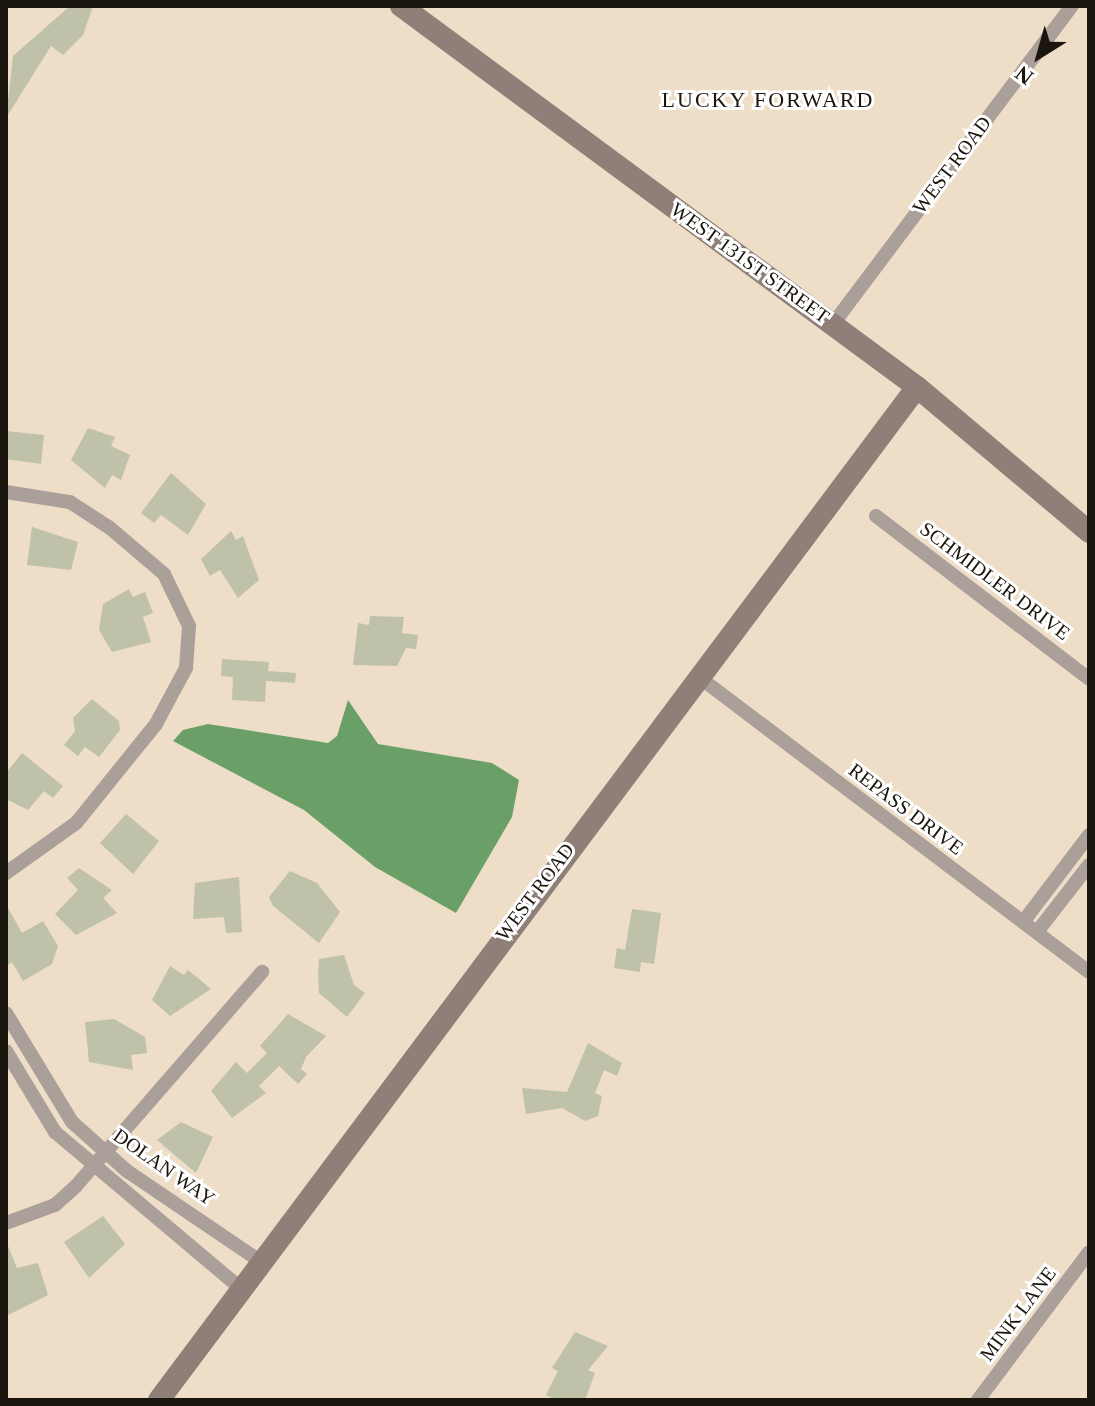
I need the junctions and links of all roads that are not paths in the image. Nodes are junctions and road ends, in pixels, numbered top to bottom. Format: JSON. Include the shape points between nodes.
{"nodes":[{"id":1,"x":401,"y":6,"type":"edge"},
{"id":2,"x":1072,"y":6,"type":"edge"},
{"id":3,"x":833,"y":324,"type":"junction"},
{"id":4,"x":917,"y":387,"type":"junction"},
{"id":5,"x":6,"y":492,"type":"edge"},
{"id":6,"x":876,"y":516,"type":"dead end"},
{"id":7,"x":1089,"y":532,"type":"edge"},
{"id":8,"x":699,"y":677,"type":"junction"},
{"id":9,"x":1089,"y":679,"type":"edge"},
{"id":10,"x":1089,"y":835,"type":"edge"},
{"id":11,"x":1089,"y":865,"type":"edge"},
{"id":12,"x":6,"y":873,"type":"edge"},
{"id":13,"x":1023,"y":922,"type":"junction"},
{"id":14,"x":1037,"y":932,"type":"junction"},
{"id":15,"x":262,"y":972,"type":"dead end"},
{"id":16,"x":1089,"y":972,"type":"edge"},
{"id":17,"x":6,"y":1013,"type":"edge"},
{"id":18,"x":6,"y":1051,"type":"edge"},
{"id":19,"x":104,"y":1150,"type":"junction"},
{"id":20,"x":92,"y":1165,"type":"junction"},
{"id":21,"x":6,"y":1223,"type":"edge"},
{"id":22,"x":1089,"y":1252,"type":"edge"},
{"id":23,"x":260,"y":1261,"type":"junction"},
{"id":24,"x":240,"y":1288,"type":"junction"},
{"id":25,"x":159,"y":1400,"type":"edge"},
{"id":26,"x":978,"y":1400,"type":"edge"}],
"edges":[{"from":1,"to":3,"type":"street","name":"WEST 131ST STREET"},
{"from":2,"to":3,"type":"street","name":"WEST ROAD"},
{"from":3,"to":4,"type":"street","name":"WEST 131ST STREET"},
{"from":4,"to":7,"type":"street","name":"WEST 131ST STREET"},
{"from":4,"to":8,"type":"street","name":"WEST ROAD"},
{"from":5,"to":12,"type":"street","via":[[70,502],[139,550],[184,608],[186,668],[156,724],[76,823]]},
{"from":6,"to":9,"type":"street","name":"SCHMIDLER DRIVE"},
{"from":8,"to":13,"type":"street","name":"REPASS DRIVE"},
{"from":8,"to":23,"type":"street","name":"WEST ROAD"},
{"from":10,"to":13,"type":"street"},
{"from":11,"to":14,"type":"street"},
{"from":13,"to":14,"type":"street","name":"REPASS DRIVE"},
{"from":14,"to":16,"type":"street","name":"REPASS DRIVE"},
{"from":15,"to":19,"type":"street"},
{"from":17,"to":19,"type":"street","name":"DOLAN WAY","via":[[53,1098]]},
{"from":18,"to":20,"type":"street","name":"DOLAN WAY","via":[[55,1132]]},
{"from":19,"to":20,"type":"street"},
{"from":19,"to":23,"type":"street","name":"DOLAN WAY"},
{"from":20,"to":21,"type":"street","via":[[55,1205]]},
{"from":20,"to":24,"type":"street","name":"DOLAN WAY"},
{"from":22,"to":26,"type":"street","name":"MINK LANE"},
{"from":23,"to":24,"type":"street","name":"WEST ROAD"},
{"from":24,"to":25,"type":"street","name":"WEST ROAD"}]}
